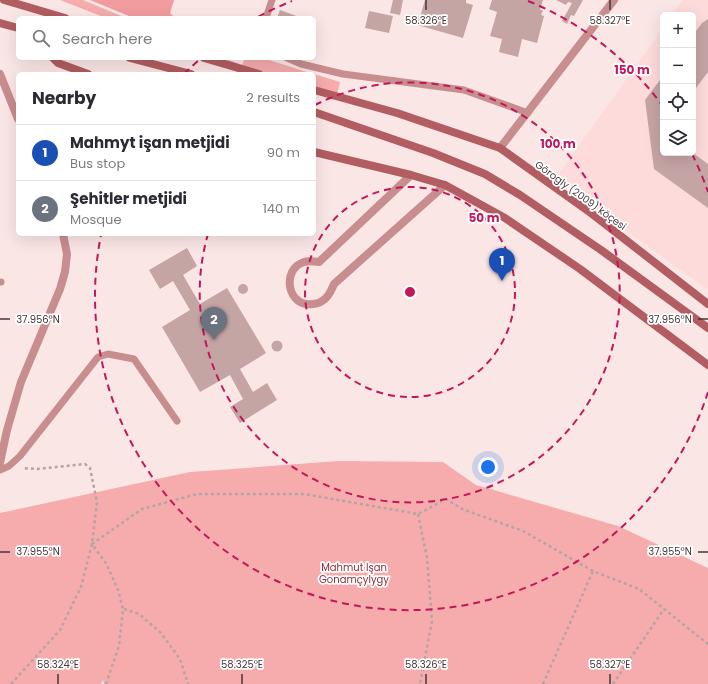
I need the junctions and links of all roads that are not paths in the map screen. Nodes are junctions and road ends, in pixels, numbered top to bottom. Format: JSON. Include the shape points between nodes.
{"nodes":[{"id":1,"x":272,"y":0,"type":"edge"},
{"id":2,"x":614,"y":0,"type":"edge"},
{"id":3,"x":8,"y":1,"type":"edge"},
{"id":4,"x":58,"y":16,"type":"edge"},
{"id":5,"x":267,"y":16,"type":"edge"},
{"id":6,"x":0,"y":23,"type":"edge"},
{"id":7,"x":16,"y":27,"type":"edge"},
{"id":8,"x":55,"y":60,"type":"edge"},
{"id":9,"x":138,"y":60,"type":"edge"},
{"id":10,"x":211,"y":60,"type":"edge"},
{"id":11,"x":292,"y":60,"type":"edge"},
{"id":12,"x":83,"y":72,"type":"edge"},
{"id":13,"x":183,"y":72,"type":"edge"},
{"id":14,"x":252,"y":72,"type":"edge"},
{"id":15,"x":0,"y":74,"type":"edge"},
{"id":16,"x":316,"y":91,"type":"edge"},
{"id":17,"x":316,"y":113,"type":"edge"},
{"id":18,"x":528,"y":113,"type":"junction"},
{"id":19,"x":16,"y":114,"type":"edge"},
{"id":20,"x":500,"y":148,"type":"junction"},
{"id":21,"x":316,"y":152,"type":"edge"},
{"id":22,"x":411,"y":175,"type":"junction"},
{"id":23,"x":445,"y":185,"type":"junction"},
{"id":24,"x":63,"y":236,"type":"edge"},
{"id":25,"x":708,"y":304,"type":"edge"},
{"id":26,"x":708,"y":328,"type":"edge"},
{"id":27,"x":708,"y":364,"type":"edge"},
{"id":28,"x":176,"y":421,"type":"dead end"},
{"id":29,"x":0,"y":463,"type":"edge"},
{"id":30,"x":0,"y":470,"type":"edge"}],
"edges":[{"from":1,"to":5,"type":"lane"},
{"from":2,"to":18,"type":"street"},
{"from":3,"to":4,"type":"main road"},
{"from":6,"to":7,"type":"main road"},
{"from":8,"to":12,"type":"main road"},
{"from":9,"to":13,"type":"main road"},
{"from":10,"to":14,"type":"main road"},
{"from":11,"to":18,"type":"lane","via":[[343,74],[464,90]]},
{"from":15,"to":19,"type":"street"},
{"from":16,"to":20,"type":"main road","name":"Görogly (2009) köçesi","via":[[398,113]]},
{"from":17,"to":26,"type":"main road","via":[[433,153],[485,174],[601,250]]},
{"from":18,"to":20,"type":"street"},
{"from":20,"to":25,"type":"main road","name":"Görogly (2009) köçesi","via":[[591,213]]},
{"from":21,"to":22,"type":"main road"},
{"from":22,"to":23,"type":"main road"},
{"from":22,"to":23,"type":"street","via":[[319,262],[303,262],[293,270],[290,289],[297,300],[311,305],[324,300],[334,284]]},
{"from":23,"to":27,"type":"main road","via":[[505,218],[580,268]]},
{"from":24,"to":29,"type":"street","via":[[67,254],[65,272],[21,382]]},
{"from":28,"to":30,"type":"lane","via":[[134,359],[108,354],[98,357],[20,456]]}]}
